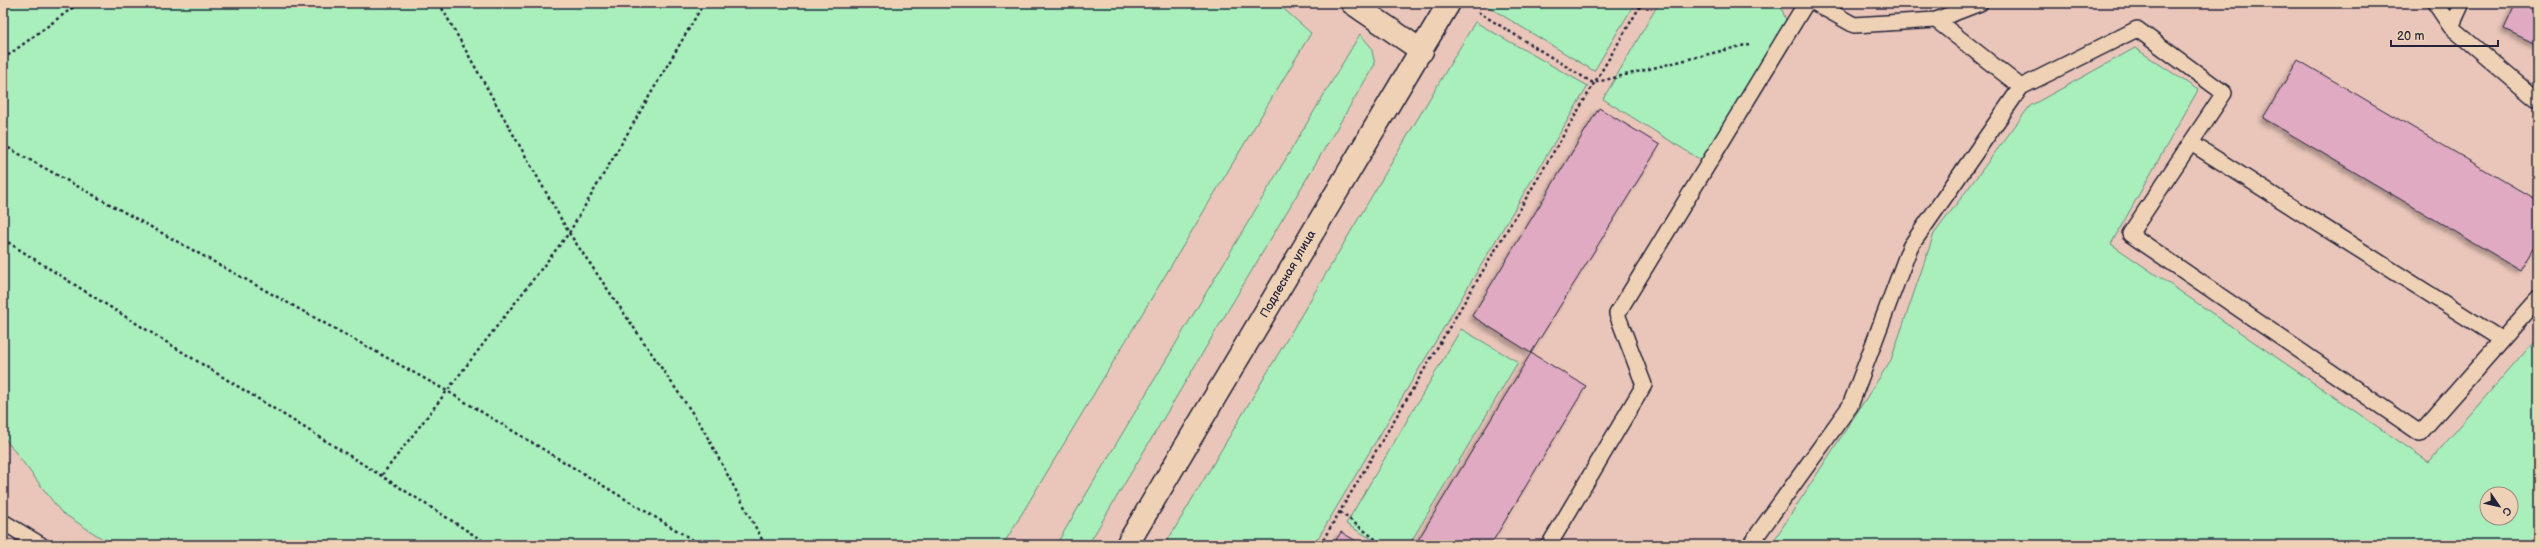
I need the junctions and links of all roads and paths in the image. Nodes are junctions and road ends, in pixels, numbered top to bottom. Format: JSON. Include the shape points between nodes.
{"nodes":[{"id":1,"x":79,"y":3,"type":"edge"},
{"id":2,"x":439,"y":3,"type":"edge"},
{"id":3,"x":704,"y":3,"type":"edge"},
{"id":4,"x":1352,"y":3,"type":"edge"},
{"id":5,"x":1449,"y":3,"type":"edge"},
{"id":6,"x":1642,"y":3,"type":"edge"},
{"id":7,"x":1806,"y":3,"type":"edge"},
{"id":8,"x":1815,"y":3,"type":"edge"},
{"id":9,"x":1980,"y":3,"type":"edge"},
{"id":10,"x":2435,"y":3,"type":"edge"},
{"id":11,"x":2462,"y":3,"type":"edge"},
{"id":12,"x":1477,"y":11,"type":"dead end"},
{"id":13,"x":1936,"y":20,"type":"junction"},
{"id":14,"x":2451,"y":27,"type":"junction"},
{"id":15,"x":1786,"y":35,"type":"junction"},
{"id":16,"x":1422,"y":51,"type":"junction"},
{"id":17,"x":3,"y":59,"type":"edge"},
{"id":18,"x":1593,"y":83,"type":"junction"},
{"id":19,"x":2021,"y":87,"type":"junction"},
{"id":20,"x":2538,"y":101,"type":"edge"},
{"id":21,"x":2191,"y":143,"type":"junction"},
{"id":22,"x":3,"y":145,"type":"edge"},
{"id":23,"x":570,"y":233,"type":"junction"},
{"id":24,"x":3,"y":239,"type":"edge"},
{"id":25,"x":2538,"y":298,"type":"edge"},
{"id":26,"x":2502,"y":340,"type":"junction"},
{"id":27,"x":447,"y":391,"type":"junction"},
{"id":28,"x":382,"y":475,"type":"junction"},
{"id":29,"x":1340,"y":512,"type":"junction"},
{"id":30,"x":3,"y":522,"type":"edge"},
{"id":31,"x":41,"y":545,"type":"edge"},
{"id":32,"x":489,"y":545,"type":"edge"},
{"id":33,"x":701,"y":545,"type":"edge"},
{"id":34,"x":765,"y":545,"type":"edge"},
{"id":35,"x":1127,"y":545,"type":"edge"},
{"id":36,"x":1320,"y":545,"type":"edge"},
{"id":37,"x":1383,"y":545,"type":"edge"},
{"id":38,"x":1549,"y":545,"type":"edge"},
{"id":39,"x":1750,"y":545,"type":"edge"}],
"edges":[{"from":1,"to":17,"type":"path"},
{"from":2,"to":23,"type":"path"},
{"from":3,"to":23,"type":"path"},
{"from":4,"to":16,"type":"main road"},
{"from":5,"to":16,"type":"main road","name":"Подлесная улица"},
{"from":6,"to":18,"type":"path"},
{"from":7,"to":15,"type":"lane"},
{"from":8,"to":13,"type":"lane","via":[[1854,25]]},
{"from":9,"to":13,"type":"lane"},
{"from":10,"to":14,"type":"lane"},
{"from":11,"to":14,"type":"lane"},
{"from":12,"to":18,"type":"path"},
{"from":13,"to":19,"type":"lane"},
{"from":14,"to":20,"type":"lane"},
{"from":15,"to":18,"type":"path"},
{"from":15,"to":38,"type":"lane","via":[[1617,314],[1644,385]]},
{"from":16,"to":35,"type":"main road","name":"Подлесная улица"},
{"from":18,"to":29,"type":"path"},
{"from":19,"to":21,"type":"lane","via":[[2137,30],[2224,93]]},
{"from":19,"to":39,"type":"lane","via":[[1910,247],[1850,406]]},
{"from":21,"to":26,"type":"lane"},
{"from":21,"to":26,"type":"lane","via":[[2130,234],[2420,433]]},
{"from":22,"to":27,"type":"path"},
{"from":23,"to":27,"type":"path"},
{"from":23,"to":34,"type":"path","via":[[702,427]]},
{"from":24,"to":28,"type":"path","via":[[106,306]]},
{"from":25,"to":26,"type":"lane"},
{"from":27,"to":28,"type":"path"},
{"from":27,"to":33,"type":"path"},
{"from":28,"to":32,"type":"path"},
{"from":29,"to":36,"type":"path"},
{"from":29,"to":37,"type":"path"},
{"from":30,"to":31,"type":"lane"}]}
